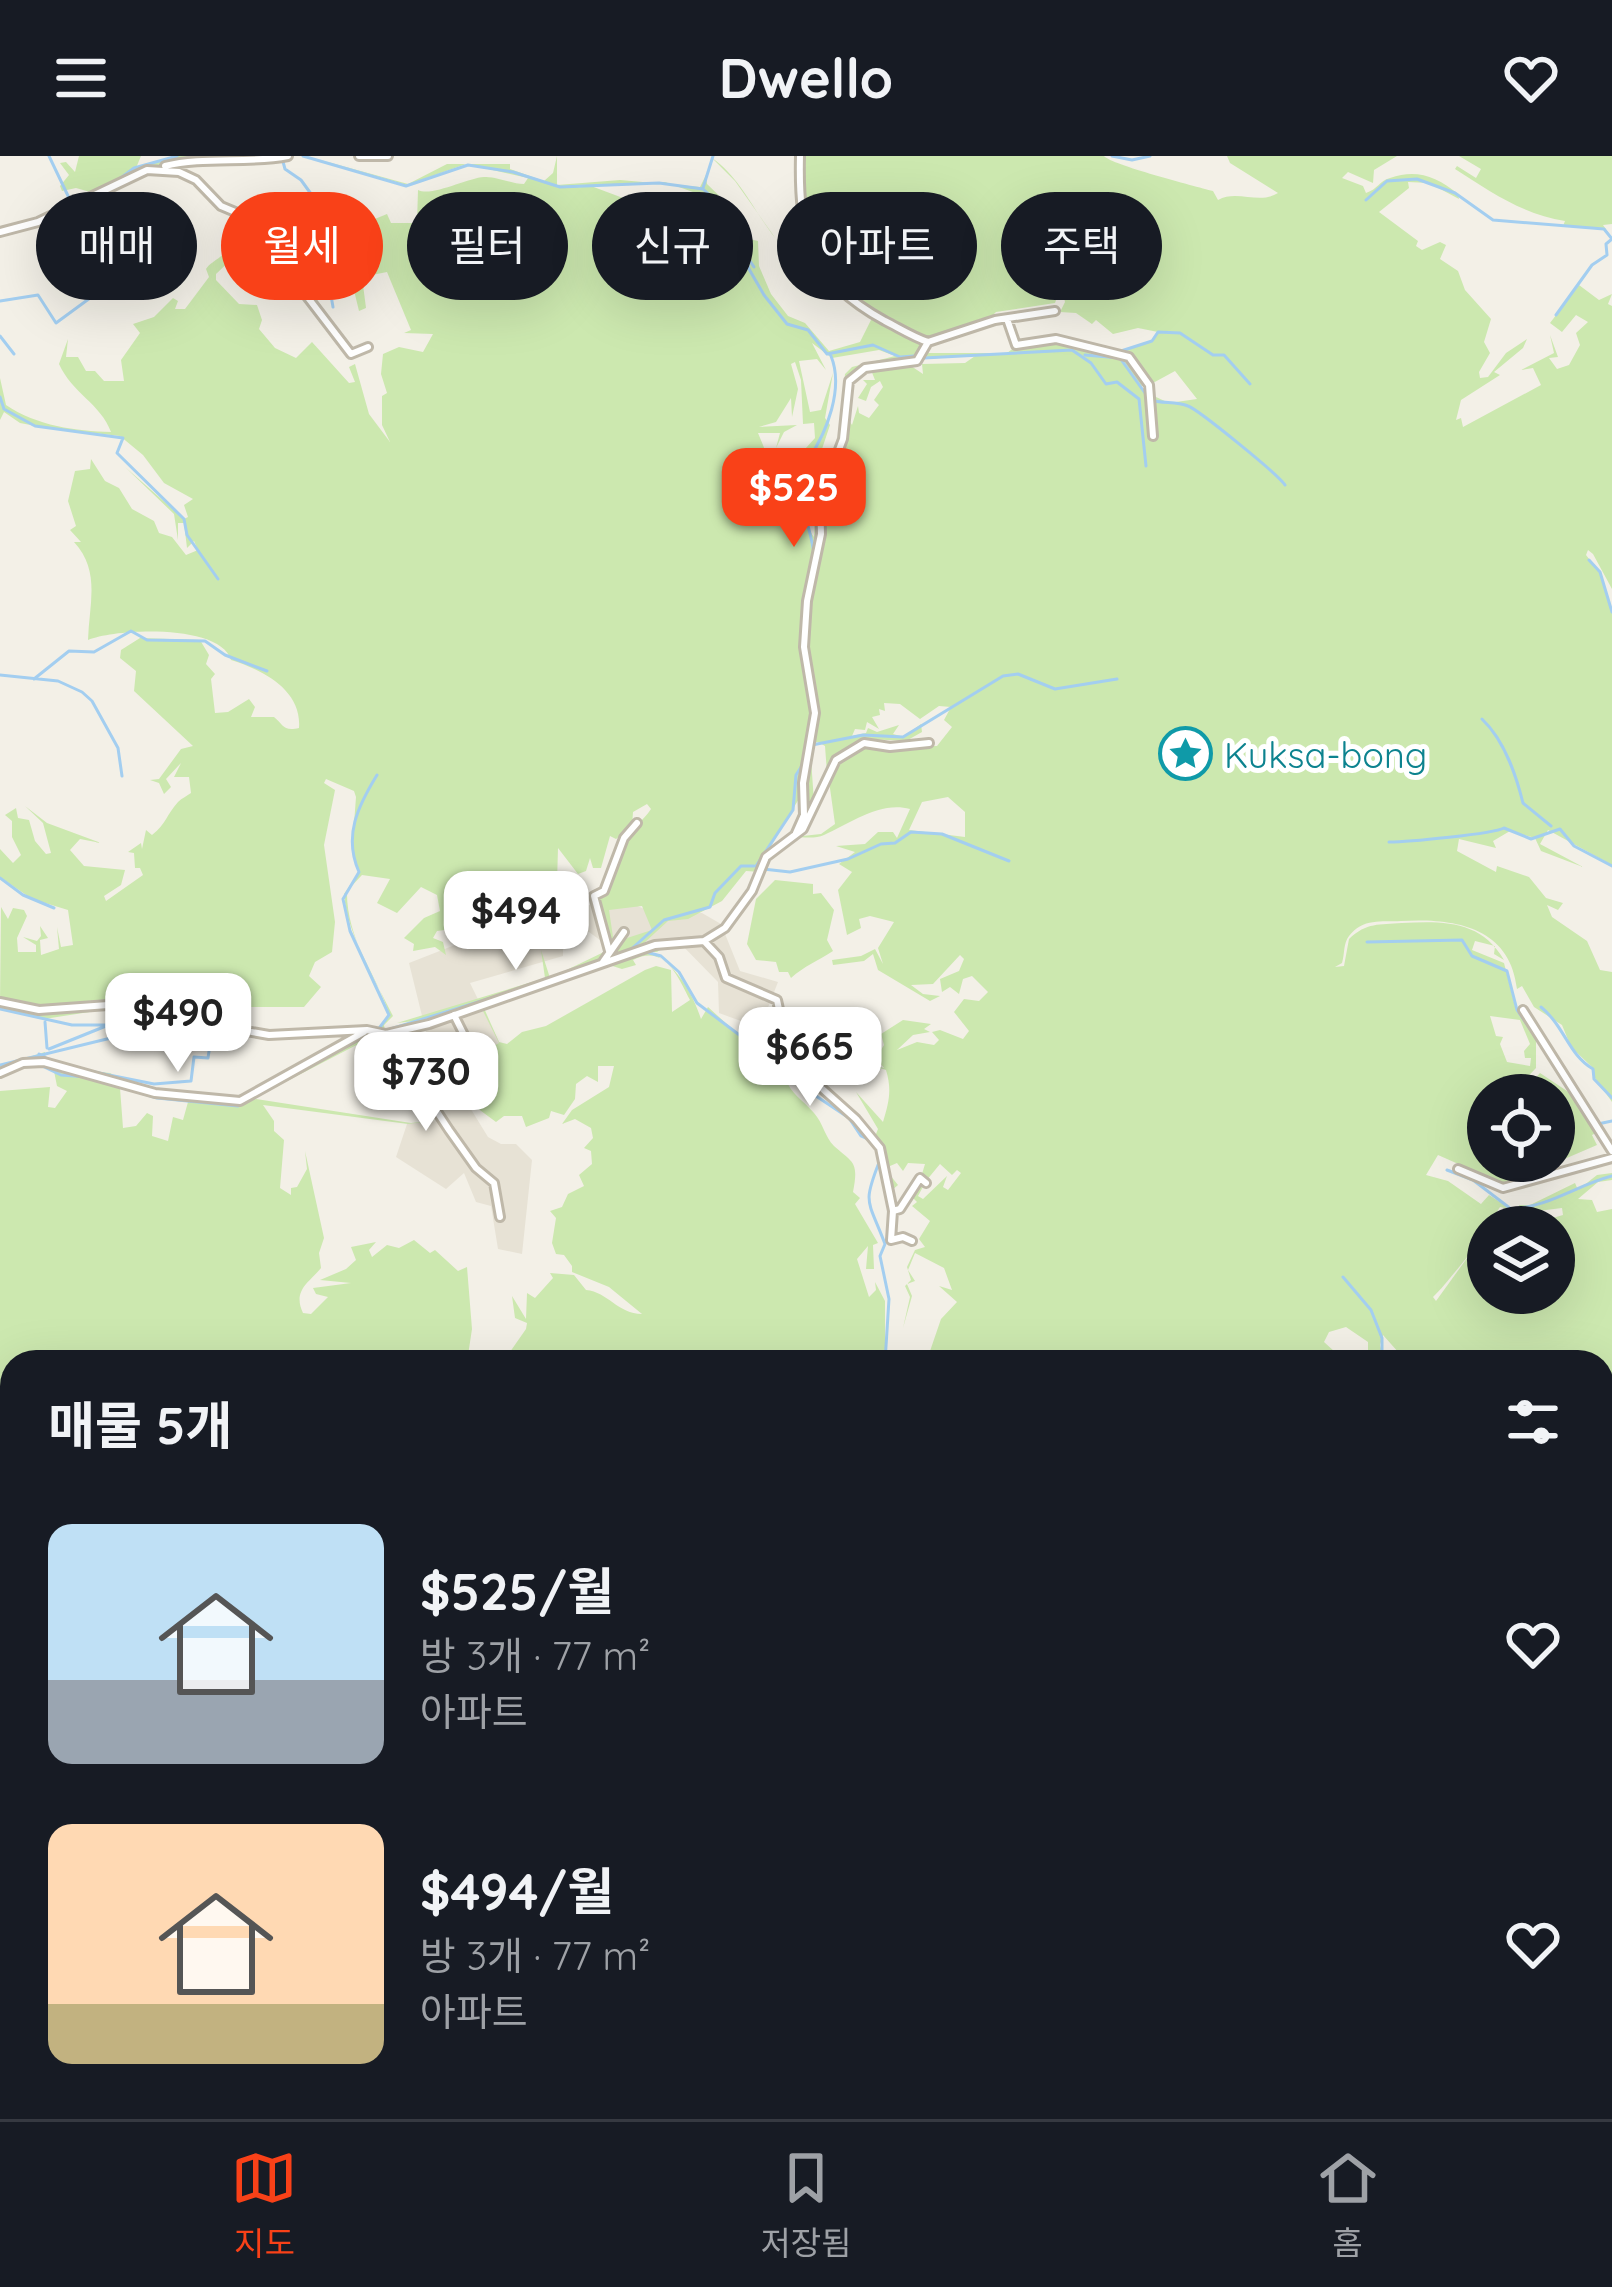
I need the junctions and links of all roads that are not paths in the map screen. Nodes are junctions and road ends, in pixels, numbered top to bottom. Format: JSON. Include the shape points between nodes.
{"nodes":[{"id":1,"x":288,"y":156,"type":"edge"},
{"id":2,"x":359,"y":156,"type":"edge"},
{"id":3,"x":388,"y":156,"type":"edge"},
{"id":4,"x":800,"y":156,"type":"edge"},
{"id":5,"x":155,"y":168,"type":"junction"},
{"id":6,"x":0,"y":232,"type":"edge"},
{"id":7,"x":1055,"y":311,"type":"dead end"},
{"id":8,"x":1007,"y":320,"type":"junction"},
{"id":9,"x":928,"y":342,"type":"junction"},
{"id":10,"x":368,"y":347,"type":"dead end"},
{"id":11,"x":1153,"y":436,"type":"dead end"},
{"id":12,"x":929,"y":743,"type":"dead end"},
{"id":13,"x":637,"y":823,"type":"dead end"},
{"id":14,"x":791,"y":838,"type":"junction"},
{"id":15,"x":624,"y":932,"type":"dead end"},
{"id":16,"x":704,"y":941,"type":"junction"},
{"id":17,"x":609,"y":951,"type":"junction"},
{"id":18,"x":603,"y":962,"type":"junction"},
{"id":19,"x":0,"y":1002,"type":"edge"},
{"id":20,"x":1523,"y":1010,"type":"dead end"},
{"id":21,"x":454,"y":1016,"type":"junction"},
{"id":22,"x":367,"y":1030,"type":"junction"},
{"id":23,"x":386,"y":1034,"type":"junction"},
{"id":24,"x":474,"y":1054,"type":"dead end"},
{"id":25,"x":0,"y":1073,"type":"edge"},
{"id":26,"x":1612,"y":1154,"type":"edge"},
{"id":27,"x":1458,"y":1169,"type":"dead end"},
{"id":28,"x":926,"y":1183,"type":"dead end"},
{"id":29,"x":893,"y":1211,"type":"junction"},
{"id":30,"x":500,"y":1217,"type":"dead end"},
{"id":31,"x":912,"y":1241,"type":"dead end"}],
"edges":[{"from":1,"to":5,"type":"street"},
{"from":2,"to":3,"type":"street"},
{"from":4,"to":9,"type":"street","via":[[802,222],[816,263],[864,309]]},
{"from":5,"to":6,"type":"street"},
{"from":5,"to":10,"type":"street","via":[[189,175],[221,206],[260,222],[351,353]]},
{"from":7,"to":8,"type":"street"},
{"from":8,"to":9,"type":"street"},
{"from":8,"to":11,"type":"street","via":[[1016,345],[1056,339],[1129,357],[1149,385]]},
{"from":9,"to":14,"type":"street","via":[[916,362],[870,367],[849,381],[843,439],[818,506],[822,528],[804,647],[814,724],[803,815]]},
{"from":12,"to":14,"type":"street","via":[[868,742],[845,752]]},
{"from":13,"to":17,"type":"street","via":[[604,891],[594,896]]},
{"from":14,"to":16,"type":"street","via":[[766,857],[725,928]]},
{"from":15,"to":17,"type":"street"},
{"from":16,"to":18,"type":"street"},
{"from":16,"to":29,"type":"street","via":[[726,978],[777,1000],[790,1060],[880,1148]]},
{"from":17,"to":18,"type":"street"},
{"from":18,"to":21,"type":"street"},
{"from":19,"to":22,"type":"street","via":[[39,1010],[128,1005],[168,1025],[268,1035]]},
{"from":20,"to":26,"type":"street"},
{"from":21,"to":23,"type":"street"},
{"from":21,"to":24,"type":"street"},
{"from":22,"to":23,"type":"street"},
{"from":22,"to":25,"type":"street","via":[[240,1101],[155,1093],[44,1062]]},
{"from":23,"to":30,"type":"street","via":[[448,1130],[494,1183]]},
{"from":26,"to":27,"type":"street","via":[[1503,1187]]},
{"from":28,"to":29,"type":"street","via":[[920,1178]]},
{"from":29,"to":31,"type":"street","via":[[891,1240]]}]}
